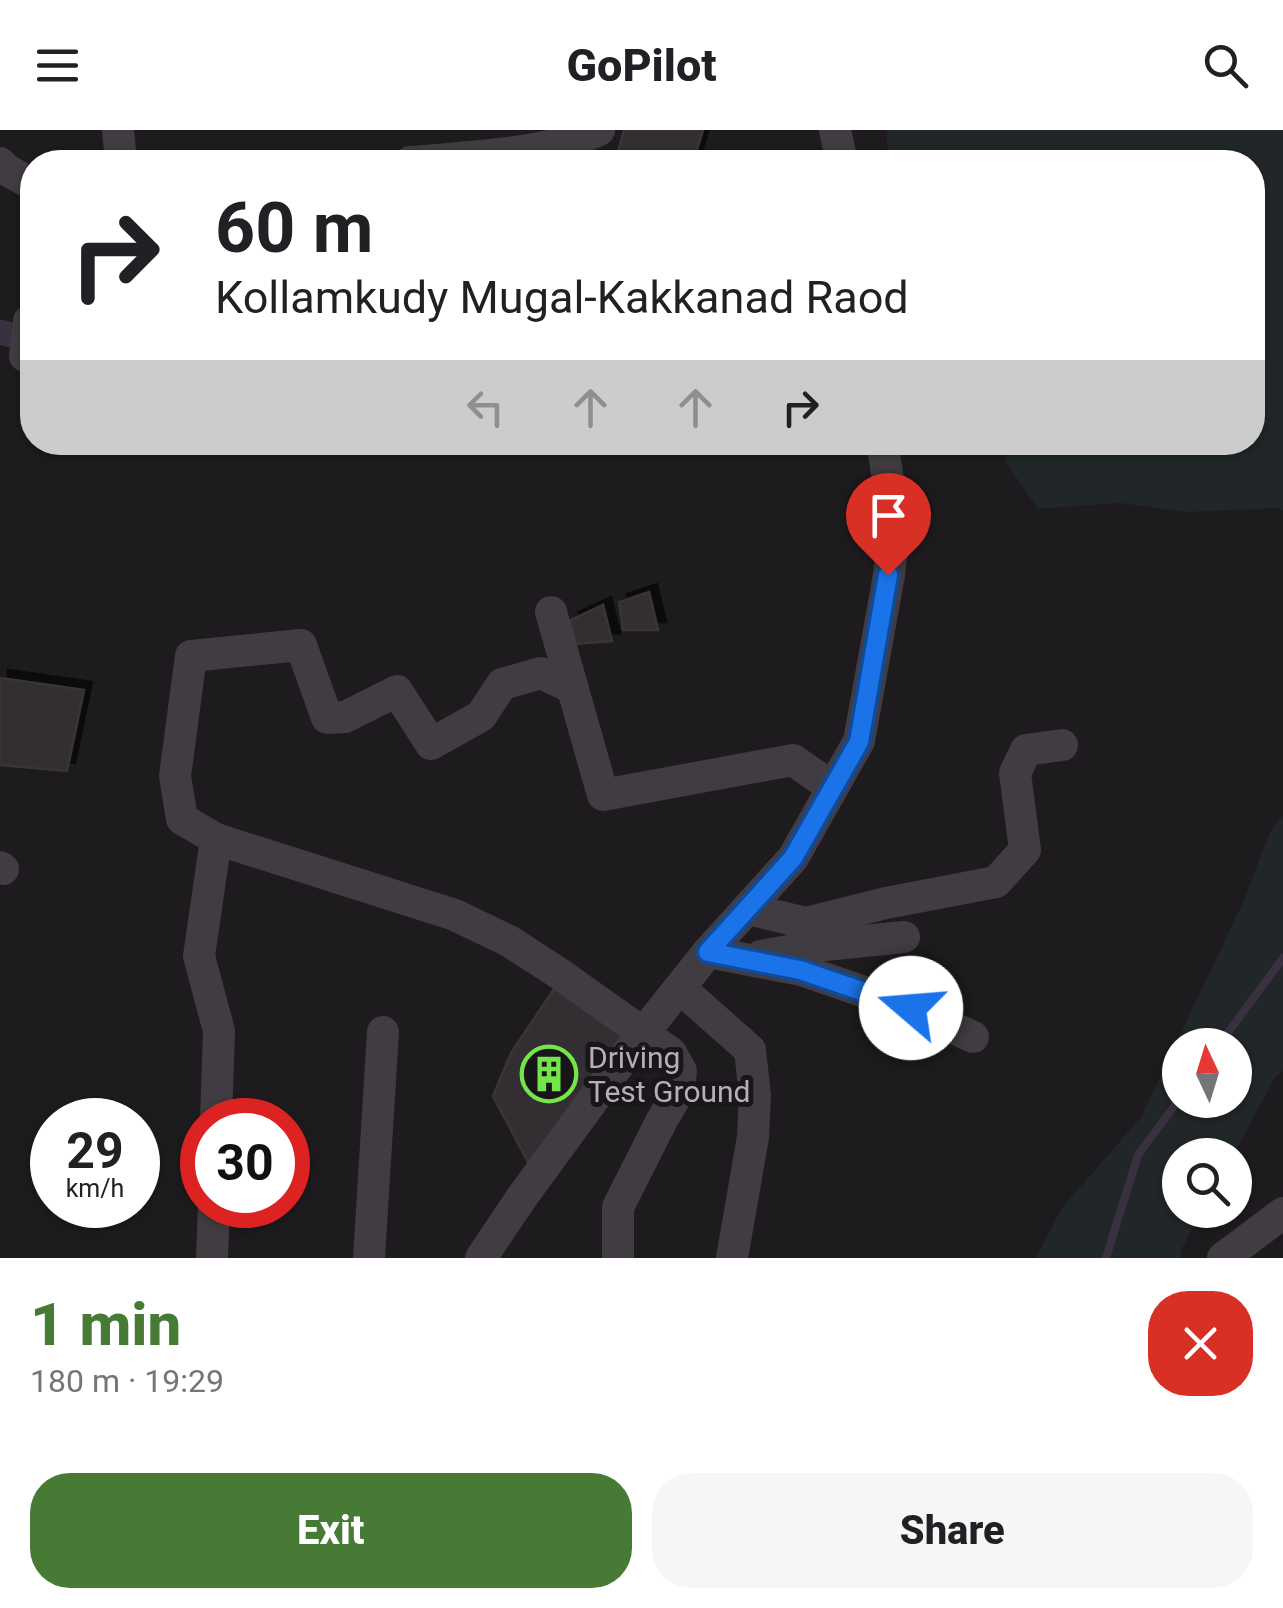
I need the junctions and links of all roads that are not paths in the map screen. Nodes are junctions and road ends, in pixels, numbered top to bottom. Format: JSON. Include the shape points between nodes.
{"nodes":[{"id":1,"x":598,"y":130,"type":"edge"},
{"id":2,"x":523,"y":150,"type":"edge"},
{"id":3,"x":0,"y":162,"type":"edge"},
{"id":4,"x":20,"y":177,"type":"edge"},
{"id":5,"x":884,"y":455,"type":"edge"},
{"id":6,"x":551,"y":612,"type":"dead end"},
{"id":7,"x":573,"y":688,"type":"junction"},
{"id":8,"x":1062,"y":744,"type":"dead end"},
{"id":9,"x":832,"y":787,"type":"junction"},
{"id":10,"x":216,"y":839,"type":"junction"},
{"id":11,"x":748,"y":909,"type":"junction"},
{"id":12,"x":904,"y":937,"type":"dead end"},
{"id":13,"x":708,"y":952,"type":"junction"},
{"id":14,"x":747,"y":959,"type":"junction"},
{"id":15,"x":680,"y":988,"type":"junction"},
{"id":16,"x":384,"y":1032,"type":"dead end"},
{"id":17,"x":643,"y":1034,"type":"junction"},
{"id":18,"x":973,"y":1037,"type":"dead end"},
{"id":19,"x":216,"y":1098,"type":"edge"},
{"id":20,"x":1283,"y":1213,"type":"edge"},
{"id":21,"x":213,"y":1228,"type":"edge"},
{"id":22,"x":212,"y":1258,"type":"edge"},
{"id":23,"x":369,"y":1258,"type":"edge"},
{"id":24,"x":481,"y":1258,"type":"edge"},
{"id":25,"x":618,"y":1258,"type":"edge"},
{"id":26,"x":732,"y":1258,"type":"edge"},
{"id":27,"x":1223,"y":1258,"type":"edge"}],
"edges":[{"from":1,"to":2,"type":"street"},
{"from":3,"to":4,"type":"street"},
{"from":5,"to":9,"type":"street","via":[[895,522],[888,575],[859,742]]},
{"from":6,"to":7,"type":"street"},
{"from":7,"to":9,"type":"street","via":[[603,795],[793,760]]},
{"from":7,"to":10,"type":"street","via":[[542,673],[502,684],[481,716],[431,744],[397,691],[345,718],[326,718],[301,645],[191,656],[175,776],[182,818]]},
{"from":8,"to":11,"type":"street","via":[[1026,750],[1015,773],[1025,850],[996,882],[806,922]]},
{"from":9,"to":11,"type":"street","via":[[793,858]]},
{"from":10,"to":17,"type":"street","via":[[455,916],[509,941]]},
{"from":10,"to":19,"type":"street","via":[[199,956],[218,1031]]},
{"from":11,"to":13,"type":"street"},
{"from":12,"to":14,"type":"street"},
{"from":13,"to":14,"type":"street"},
{"from":13,"to":15,"type":"street"},
{"from":14,"to":18,"type":"street","via":[[911,1008]]},
{"from":15,"to":17,"type":"street"},
{"from":15,"to":26,"type":"street","via":[[750,1050],[753,1137]]},
{"from":16,"to":23,"type":"street"},
{"from":17,"to":24,"type":"street"},
{"from":17,"to":25,"type":"street","via":[[671,1053],[681,1071],[680,1091],[618,1208]]},
{"from":20,"to":27,"type":"street"},
{"from":21,"to":22,"type":"street"}]}
